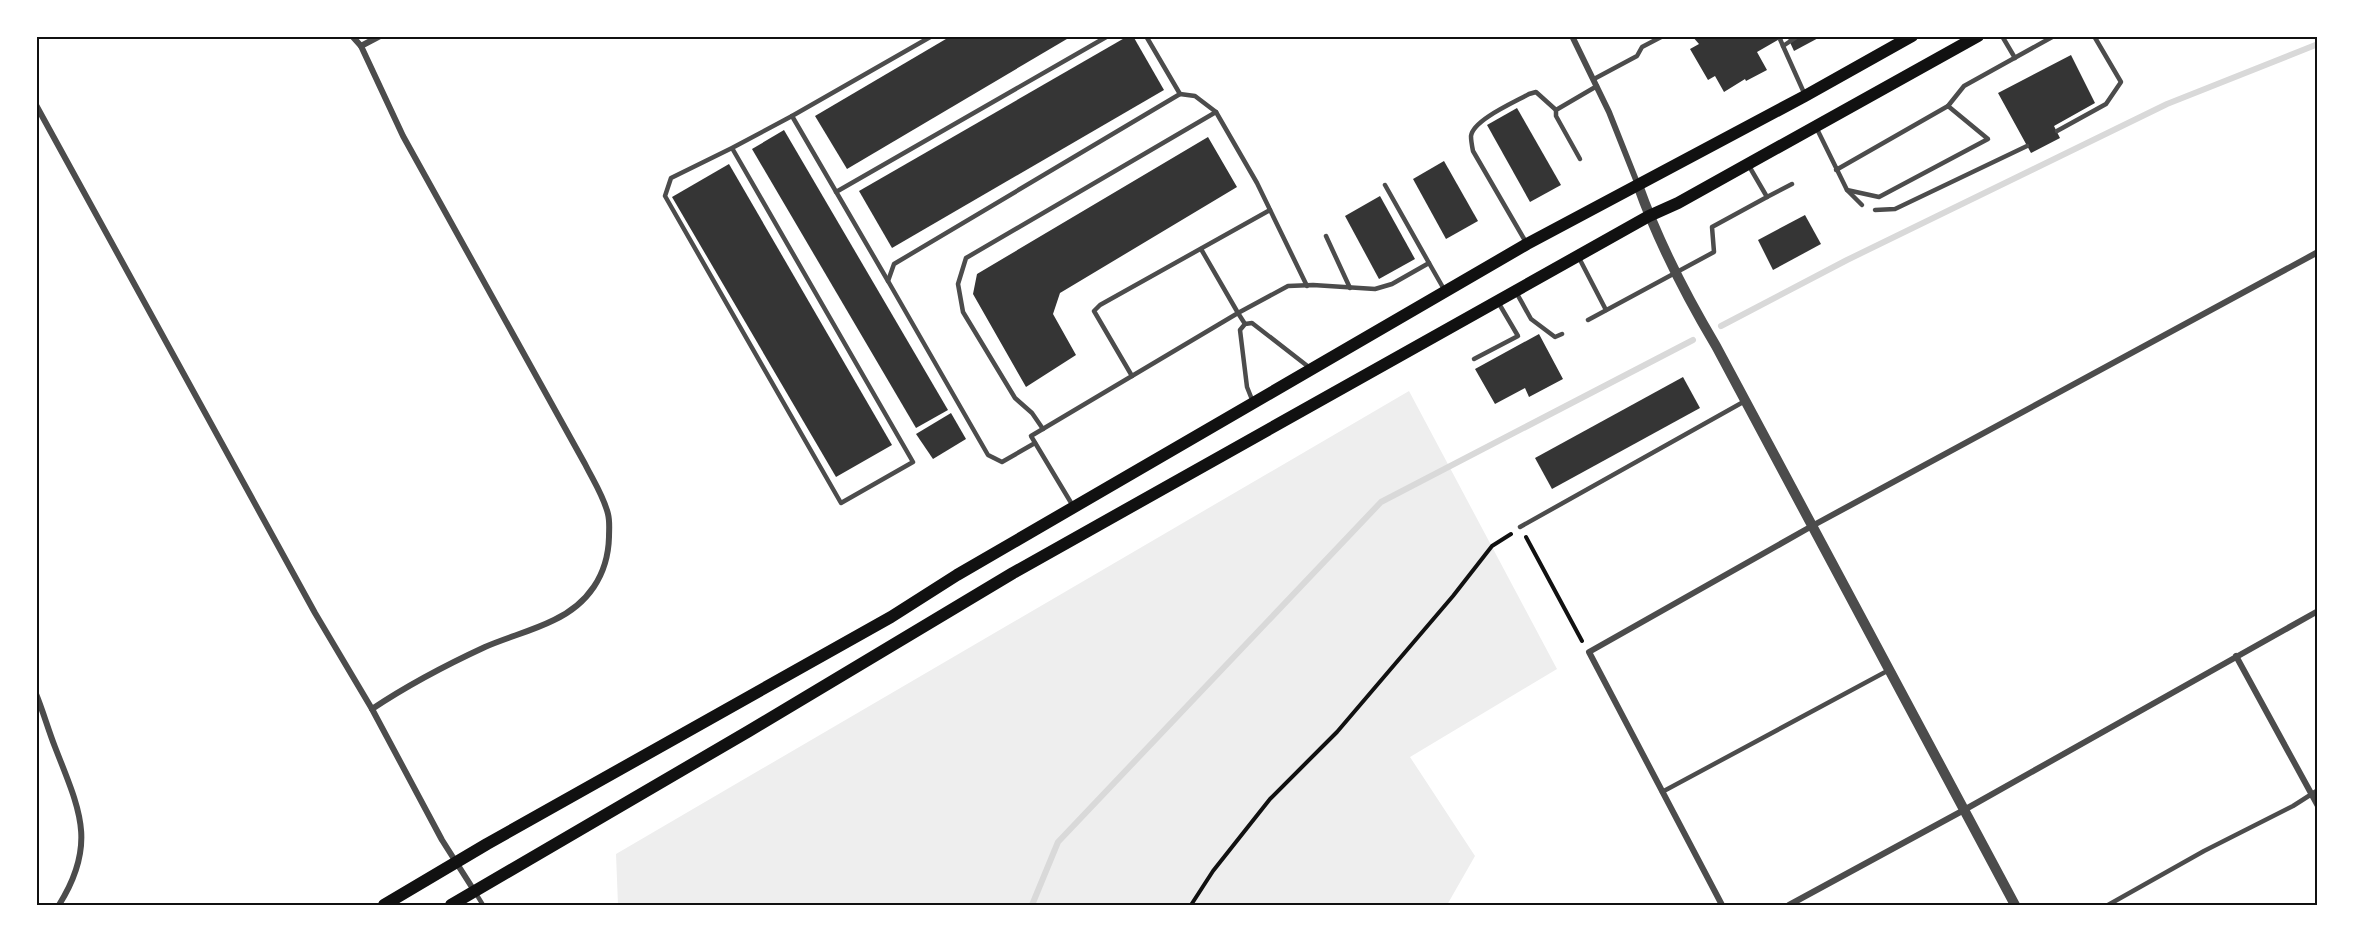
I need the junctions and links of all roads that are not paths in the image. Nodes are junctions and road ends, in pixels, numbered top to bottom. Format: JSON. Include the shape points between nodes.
{"nodes":[{"id":1,"x":352,"y":36,"type":"edge"},
{"id":2,"x":380,"y":36,"type":"edge"},
{"id":3,"x":932,"y":36,"type":"edge"},
{"id":4,"x":1108,"y":36,"type":"edge"},
{"id":5,"x":1146,"y":36,"type":"edge"},
{"id":6,"x":1572,"y":36,"type":"edge"},
{"id":7,"x":1663,"y":36,"type":"edge"},
{"id":8,"x":1783,"y":36,"type":"edge"},
{"id":9,"x":1798,"y":36,"type":"edge"},
{"id":10,"x":1912,"y":36,"type":"edge"},
{"id":11,"x":1978,"y":36,"type":"edge"},
{"id":12,"x":2002,"y":36,"type":"edge"},
{"id":13,"x":2054,"y":36,"type":"edge"},
{"id":14,"x":2094,"y":36,"type":"edge"},
{"id":15,"x":361,"y":46,"type":"junction"},
{"id":16,"x":1783,"y":46,"type":"junction"},
{"id":17,"x":2015,"y":58,"type":"junction"},
{"id":18,"x":1596,"y":83,"type":"junction"},
{"id":19,"x":1180,"y":94,"type":"junction"},
{"id":20,"x":1805,"y":96,"type":"junction"},
{"id":21,"x":36,"y":105,"type":"edge"},
{"id":22,"x":1948,"y":106,"type":"junction"},
{"id":23,"x":1556,"y":110,"type":"junction"},
{"id":24,"x":1215,"y":112,"type":"junction"},
{"id":25,"x":792,"y":116,"type":"junction"},
{"id":26,"x":1815,"y":127,"type":"junction"},
{"id":27,"x":2057,"y":131,"type":"dead end"},
{"id":28,"x":2026,"y":146,"type":"dead end"},
{"id":29,"x":732,"y":148,"type":"junction"},
{"id":30,"x":1580,"y":159,"type":"dead end"},
{"id":31,"x":1748,"y":164,"type":"junction"},
{"id":32,"x":1836,"y":170,"type":"junction"},
{"id":33,"x":1792,"y":184,"type":"dead end"},
{"id":34,"x":1385,"y":185,"type":"dead end"},
{"id":35,"x":1638,"y":185,"type":"junction"},
{"id":36,"x":1847,"y":190,"type":"junction"},
{"id":37,"x":836,"y":192,"type":"junction"},
{"id":38,"x":1767,"y":198,"type":"junction"},
{"id":39,"x":1862,"y":205,"type":"dead end"},
{"id":40,"x":1270,"y":210,"type":"junction"},
{"id":41,"x":1875,"y":210,"type":"dead end"},
{"id":42,"x":1649,"y":216,"type":"junction"},
{"id":43,"x":1326,"y":236,"type":"dead end"},
{"id":44,"x":1527,"y":244,"type":"junction"},
{"id":45,"x":1201,"y":249,"type":"junction"},
{"id":46,"x":2318,"y":252,"type":"edge"},
{"id":47,"x":1578,"y":256,"type":"junction"},
{"id":48,"x":1429,"y":263,"type":"junction"},
{"id":49,"x":1676,"y":272,"type":"junction"},
{"id":50,"x":888,"y":281,"type":"junction"},
{"id":51,"x":1307,"y":286,"type":"junction"},
{"id":52,"x":1350,"y":288,"type":"junction"},
{"id":53,"x":1445,"y":291,"type":"junction"},
{"id":54,"x":1516,"y":291,"type":"junction"},
{"id":55,"x":1498,"y":302,"type":"junction"},
{"id":56,"x":1606,"y":310,"type":"junction"},
{"id":57,"x":1238,"y":312,"type":"junction"},
{"id":58,"x":1588,"y":320,"type":"dead end"},
{"id":59,"x":1245,"y":324,"type":"junction"},
{"id":60,"x":1562,"y":334,"type":"dead end"},
{"id":61,"x":1474,"y":360,"type":"dead end"},
{"id":62,"x":1312,"y":370,"type":"junction"},
{"id":63,"x":1132,"y":376,"type":"junction"},
{"id":64,"x":1745,"y":401,"type":"junction"},
{"id":65,"x":1254,"y":404,"type":"junction"},
{"id":66,"x":1043,"y":429,"type":"junction"},
{"id":67,"x":1035,"y":443,"type":"junction"},
{"id":68,"x":1074,"y":508,"type":"junction"},
{"id":69,"x":1812,"y":526,"type":"junction"},
{"id":70,"x":1520,"y":527,"type":"road end"},
{"id":71,"x":2318,"y":610,"type":"edge"},
{"id":72,"x":2236,"y":656,"type":"junction"},
{"id":73,"x":1889,"y":670,"type":"junction"},
{"id":74,"x":36,"y":694,"type":"edge"},
{"id":75,"x":372,"y":709,"type":"junction"},
{"id":76,"x":2318,"y":790,"type":"edge"},
{"id":77,"x":1662,"y":792,"type":"junction"},
{"id":78,"x":2311,"y":794,"type":"junction"},
{"id":79,"x":2318,"y":806,"type":"edge"},
{"id":80,"x":1964,"y":810,"type":"junction"},
{"id":81,"x":456,"y":863,"type":"junction"},
{"id":82,"x":474,"y":892,"type":"junction"},
{"id":83,"x":59,"y":905,"type":"edge"},
{"id":84,"x":384,"y":905,"type":"edge"},
{"id":85,"x":451,"y":905,"type":"edge"},
{"id":86,"x":483,"y":905,"type":"edge"},
{"id":87,"x":1722,"y":905,"type":"edge"},
{"id":88,"x":1789,"y":905,"type":"edge"},
{"id":89,"x":2015,"y":905,"type":"edge"},
{"id":90,"x":2108,"y":905,"type":"edge"}],
"edges":[{"from":1,"to":15,"type":"street"},
{"from":2,"to":15,"type":"street"},
{"from":3,"to":25,"type":"lane"},
{"from":4,"to":37,"type":"lane"},
{"from":5,"to":19,"type":"lane"},
{"from":6,"to":18,"type":"street"},
{"from":7,"to":18,"type":"lane","via":[[1642,47],[1637,56]]},
{"from":8,"to":16,"type":"lane"},
{"from":9,"to":16,"type":"lane"},
{"from":10,"to":20,"type":"main road"},
{"from":11,"to":26,"type":"main road"},
{"from":12,"to":17,"type":"lane"},
{"from":13,"to":17,"type":"lane"},
{"from":14,"to":27,"type":"lane","via":[[2121,82],[2106,104]]},
{"from":15,"to":75,"type":"street","via":[[404,136],[585,464],[609,520],[609,550],[604,569],[594,588],[578,604],[555,620],[485,647],[412,684]]},
{"from":16,"to":20,"type":"lane"},
{"from":17,"to":22,"type":"lane","via":[[1964,86]]},
{"from":18,"to":23,"type":"lane"},
{"from":18,"to":35,"type":"street"},
{"from":19,"to":24,"type":"lane","via":[[1195,96]]},
{"from":19,"to":50,"type":"lane","via":[[894,264]]},
{"from":20,"to":35,"type":"main road"},
{"from":21,"to":75,"type":"street","via":[[315,614]]},
{"from":22,"to":32,"type":"lane"},
{"from":22,"to":36,"type":"lane","via":[[1988,139],[1879,197]]},
{"from":23,"to":30,"type":"lane"},
{"from":23,"to":44,"type":"lane","via":[[1536,92],[1529,94],[1481,121],[1471,136],[1473,151]]},
{"from":24,"to":40,"type":"lane"},
{"from":24,"to":66,"type":"lane","via":[[966,258],[957,284],[963,312],[1015,398]]},
{"from":25,"to":29,"type":"lane"},
{"from":25,"to":37,"type":"lane"},
{"from":26,"to":31,"type":"main road"},
{"from":26,"to":32,"type":"lane"},
{"from":28,"to":41,"type":"lane","via":[[1895,209]]},
{"from":29,"to":29,"type":"lane","via":[[913,462],[841,503],[665,196],[671,178]]},
{"from":31,"to":38,"type":"lane"},
{"from":31,"to":42,"type":"main road"},
{"from":32,"to":36,"type":"lane"},
{"from":33,"to":38,"type":"lane"},
{"from":34,"to":48,"type":"lane"},
{"from":35,"to":42,"type":"street"},
{"from":35,"to":44,"type":"main road"},
{"from":36,"to":39,"type":"lane"},
{"from":37,"to":50,"type":"lane"},
{"from":38,"to":49,"type":"lane","via":[[1712,228],[1714,252]]},
{"from":40,"to":45,"type":"lane"},
{"from":40,"to":51,"type":"lane"},
{"from":42,"to":47,"type":"main road"},
{"from":42,"to":49,"type":"street"},
{"from":43,"to":52,"type":"lane"},
{"from":44,"to":53,"type":"main road"},
{"from":45,"to":57,"type":"lane"},
{"from":45,"to":63,"type":"lane","via":[[1094,311]]},
{"from":46,"to":69,"type":"street"},
{"from":47,"to":54,"type":"main road"},
{"from":47,"to":56,"type":"lane"},
{"from":48,"to":52,"type":"lane","via":[[1392,284],[1375,289]]},
{"from":48,"to":53,"type":"lane"},
{"from":49,"to":56,"type":"lane"},
{"from":49,"to":64,"type":"street"},
{"from":50,"to":67,"type":"lane","via":[[988,455],[1002,462]]},
{"from":51,"to":52,"type":"lane"},
{"from":51,"to":57,"type":"lane","via":[[1288,286]]},
{"from":53,"to":62,"type":"main road"},
{"from":54,"to":55,"type":"main road"},
{"from":54,"to":60,"type":"lane","via":[[1532,319],[1555,338]]},
{"from":55,"to":61,"type":"lane","via":[[1518,336]]},
{"from":55,"to":82,"type":"main road","via":[[1023,567]]},
{"from":56,"to":58,"type":"lane"},
{"from":57,"to":59,"type":"lane"},
{"from":57,"to":63,"type":"lane"},
{"from":59,"to":62,"type":"lane","via":[[1252,323]]},
{"from":59,"to":65,"type":"lane","via":[[1240,330],[1247,387]]},
{"from":62,"to":65,"type":"main road"},
{"from":63,"to":66,"type":"lane"},
{"from":64,"to":69,"type":"street"},
{"from":64,"to":70,"type":"lane"},
{"from":65,"to":68,"type":"main road"},
{"from":66,"to":67,"type":"lane","via":[[1031,436]]},
{"from":67,"to":68,"type":"lane"},
{"from":68,"to":81,"type":"main road","via":[[891,617]]},
{"from":69,"to":73,"type":"street"},
{"from":69,"to":77,"type":"street","via":[[1589,652]]},
{"from":71,"to":72,"type":"street"},
{"from":72,"to":78,"type":"street"},
{"from":72,"to":80,"type":"street"},
{"from":73,"to":77,"type":"lane"},
{"from":73,"to":80,"type":"street"},
{"from":74,"to":83,"type":"street","via":[[73,790],[82,838],[77,871]]},
{"from":75,"to":81,"type":"street"},
{"from":76,"to":78,"type":"lane"},
{"from":77,"to":87,"type":"street"},
{"from":78,"to":79,"type":"street"},
{"from":78,"to":90,"type":"lane"},
{"from":80,"to":88,"type":"street"},
{"from":80,"to":89,"type":"street"},
{"from":81,"to":82,"type":"street"},
{"from":81,"to":84,"type":"main road"},
{"from":82,"to":85,"type":"main road"},
{"from":82,"to":86,"type":"lane"}]}
